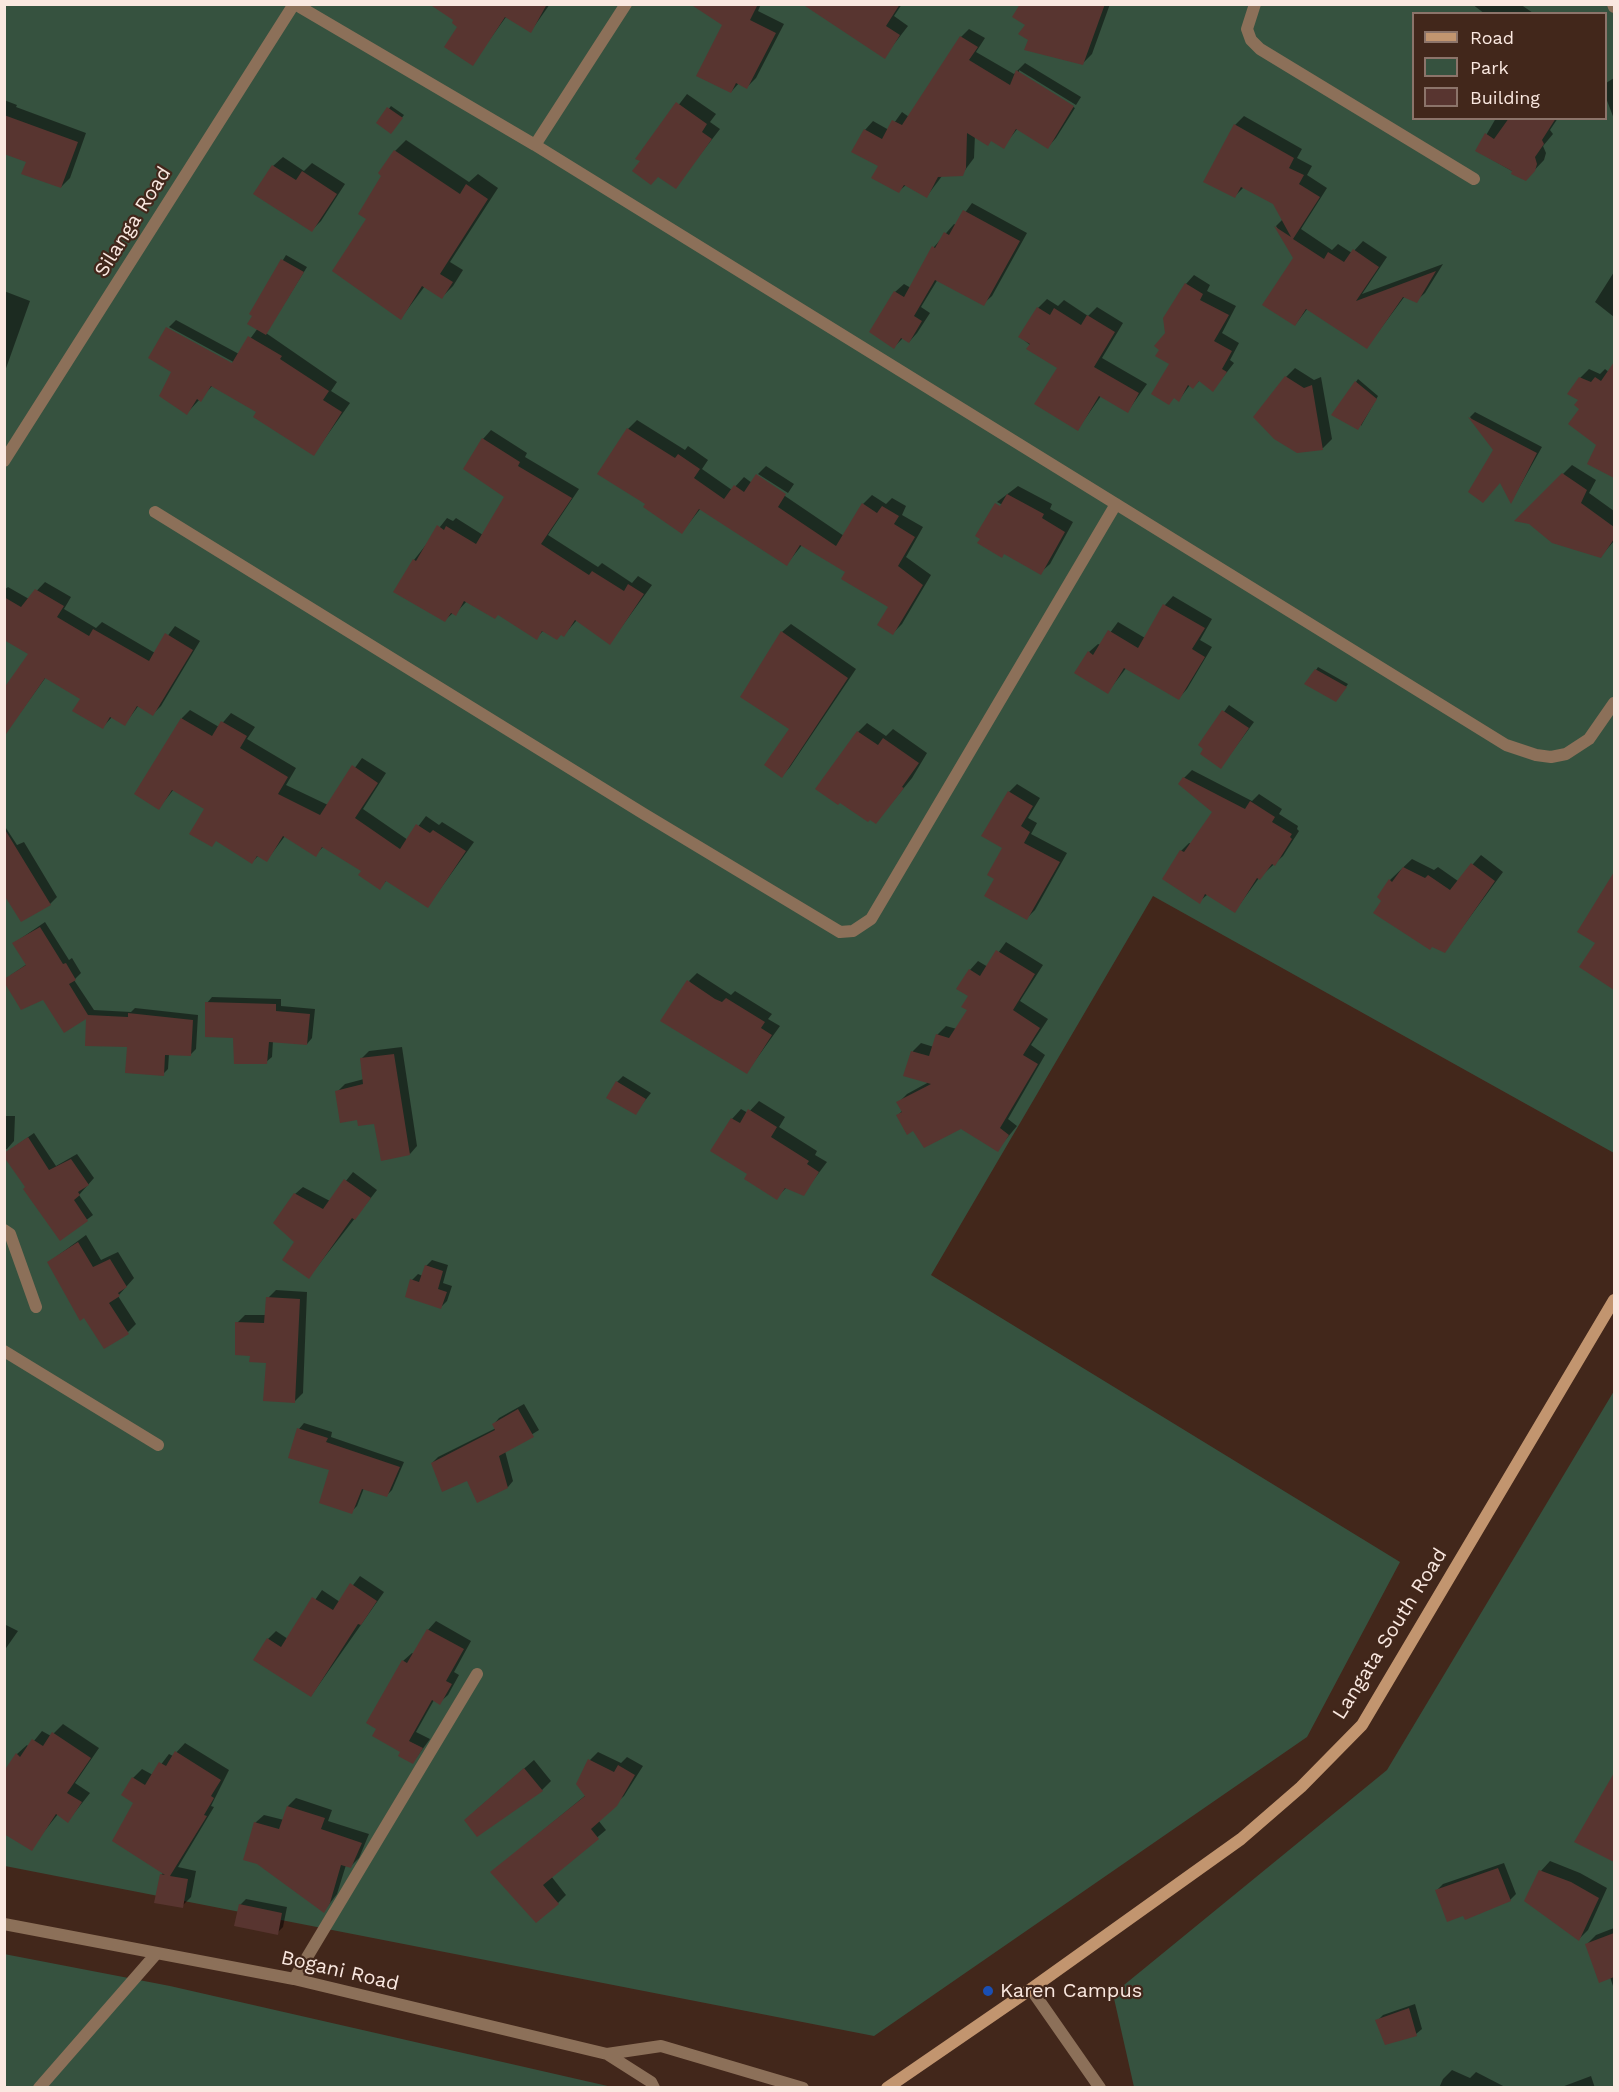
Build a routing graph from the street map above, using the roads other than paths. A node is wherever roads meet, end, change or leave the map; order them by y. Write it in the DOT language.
graph roads {
  1 [pos="294,4"];
  2 [pos="626,4"];
  3 [pos="1255,4"];
  4 [pos="535,145"];
  5 [pos="1474,179"];
  6 [pos="4,461"];
  7 [pos="1116,504"];
  8 [pos="155,512"];
  9 [pos="1614,703"];
  10 [pos="4,1230"];
  11 [pos="1614,1300"];
  12 [pos="36,1307"];
  13 [pos="4,1351"];
  14 [pos="159,1445"];
  15 [pos="477,1674"];
  16 [pos="4,1924"];
  17 [pos="156,1954"];
  18 [pos="294,1979"];
  19 [pos="1032,1989"];
  20 [pos="607,2054"];
  21 [pos="39,2088"];
  22 [pos="654,2088"];
  23 [pos="803,2088"];
  24 [pos="887,2088"];
  25 [pos="1100,2088"];
  1 -- 4 [label="street"];
  1 -- 6 [label="street, Silanga Road"];
  2 -- 4 [label="street"];
  3 -- 5 [label="street"];
  4 -- 7 [label="street"];
  7 -- 8 [label="street"];
  7 -- 9 [label="street"];
  10 -- 12 [label="street"];
  11 -- 19 [label="street, Langata South Road"];
  13 -- 14 [label="street"];
  15 -- 18 [label="street"];
  16 -- 17 [label="street, Bogani Road"];
  17 -- 18 [label="street, Bogani Road"];
  17 -- 21 [label="street"];
  18 -- 20 [label="street, Bogani Road"];
  19 -- 24 [label="street, Langata South Road"];
  19 -- 25 [label="street"];
  20 -- 22 [label="street, Bogani Road"];
  20 -- 23 [label="street"];
}
